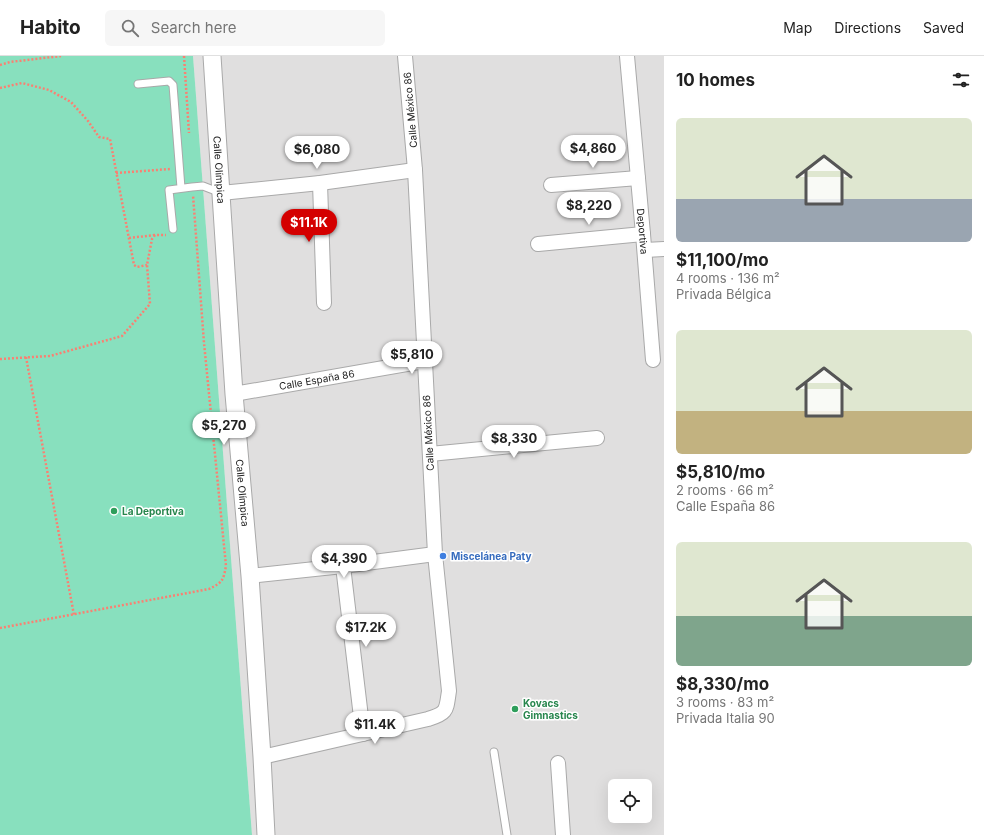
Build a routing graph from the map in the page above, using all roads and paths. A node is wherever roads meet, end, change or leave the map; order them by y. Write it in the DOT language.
graph roads {
  1 [pos="62,56"];
  2 [pos="184,56"];
  3 [pos="212,56"];
  4 [pos="405,56"];
  5 [pos="627,56"];
  6 [pos="0,65"];
  7 [pos="138,84"];
  8 [pos="0,88"];
  9 [pos="189,140"];
  10 [pos="179,168"];
  11 [pos="415,170"];
  12 [pos="116,173"];
  13 [pos="638,178"];
  14 [pos="320,183"];
  15 [pos="551,185"];
  16 [pos="192,187"];
  17 [pos="181,188"];
  18 [pos="221,193"];
  19 [pos="173,229"];
  20 [pos="643,234"];
  21 [pos="155,235"];
  22 [pos="129,238"];
  23 [pos="538,244"];
  24 [pos="664,249"];
  25 [pos="645,250"];
  26 [pos="147,265"];
  27 [pos="324,303"];
  28 [pos="26,357"];
  29 [pos="0,359"];
  30 [pos="653,360"];
  31 [pos="424,362"];
  32 [pos="234,394"];
  33 [pos="597,438"];
  34 [pos="430,454"];
  35 [pos="435,554"];
  36 [pos="343,566"];
  37 [pos="250,576"];
  38 [pos="74,615"];
  39 [pos="0,628"];
  40 [pos="363,734"];
  41 [pos="494,752"];
  42 [pos="262,757"];
  43 [pos="558,763"];
  44 [pos="266,835"];
  45 [pos="507,835"];
  46 [pos="563,835"];
  1 -- 6 [label="path"];
  2 -- 9 [label="path"];
  3 -- 18 [label="street, Calle Olímpica"];
  4 -- 11 [label="street, Calle México 86"];
  5 -- 13 [label="street, Deportiva"];
  7 -- 10 [label="lane"];
  8 -- 12 [label="path"];
  10 -- 12 [label="path"];
  10 -- 17 [label="lane"];
  11 -- 14 [label="street"];
  11 -- 31 [label="street, Calle México 86"];
  12 -- 22 [label="path"];
  13 -- 15 [label="street"];
  13 -- 20 [label="street, Deportiva"];
  14 -- 18 [label="street"];
  14 -- 27 [label="street"];
  16 -- 17 [label="lane"];
  16 -- 18 [label="lane"];
  16 -- 38 [label="path"];
  17 -- 19 [label="lane"];
  18 -- 32 [label="street, Calle Olímpica"];
  19 -- 21 [label="path"];
  20 -- 23 [label="street"];
  20 -- 25 [label="street, Deportiva"];
  21 -- 22 [label="path"];
  21 -- 26 [label="path"];
  22 -- 26 [label="path"];
  24 -- 25 [label="street"];
  25 -- 30 [label="street, Deportiva"];
  26 -- 28 [label="path"];
  28 -- 29 [label="path"];
  28 -- 38 [label="path"];
  31 -- 32 [label="street, Calle España 86"];
  31 -- 34 [label="street, Calle México 86"];
  32 -- 37 [label="street, Calle Olímpica"];
  33 -- 34 [label="street"];
  34 -- 35 [label="street, Calle México 86"];
  35 -- 36 [label="street"];
  35 -- 40 [label="street, Calle México 86"];
  36 -- 37 [label="street"];
  36 -- 40 [label="street"];
  37 -- 42 [label="street, Calle Olímpica"];
  38 -- 39 [label="path"];
  40 -- 42 [label="street, Calle México 86"];
  41 -- 45 [label="lane"];
  42 -- 44 [label="street, Calle Olímpica"];
  43 -- 46 [label="street"];
}
